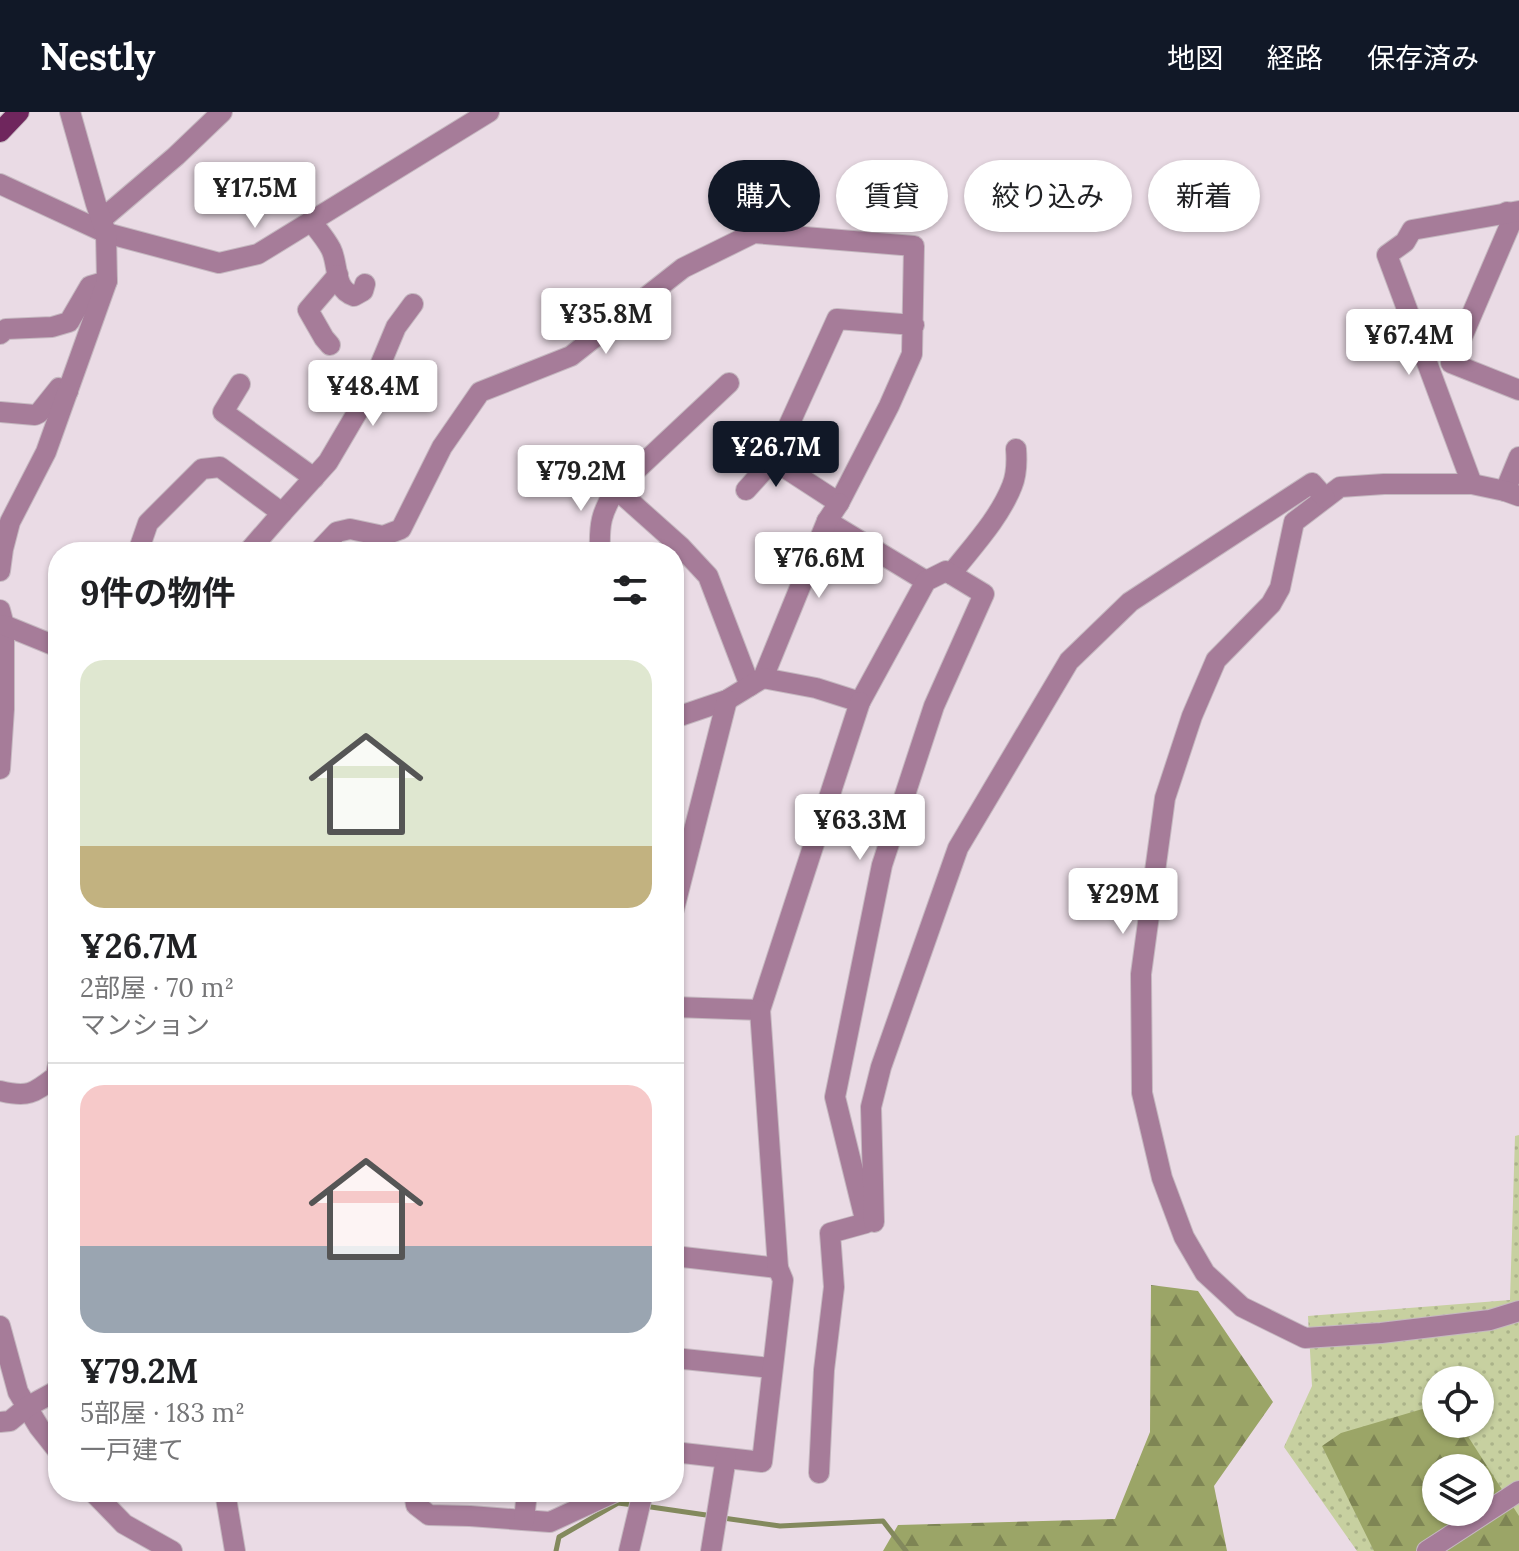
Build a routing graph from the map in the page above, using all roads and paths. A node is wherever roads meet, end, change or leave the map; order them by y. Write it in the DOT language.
graph roads {
  1 [pos="19,112"];
  2 [pos="70,112"];
  3 [pos="222,112"];
  4 [pos="489,112"];
  5 [pos="0,132"];
  6 [pos="0,184"];
  7 [pos="1513,212"];
  8 [pos="311,221"];
  9 [pos="104,226"];
  10 [pos="338,275"];
  11 [pos="107,281"];
  12 [pos="365,284"];
  13 [pos="413,304"];
  14 [pos="914,325"];
  15 [pos="0,334"];
  16 [pos="330,345"];
  17 [pos="729,383"];
  18 [pos="240,384"];
  19 [pos="1519,390"];
  20 [pos="68,391"];
  21 [pos="0,412"];
  22 [pos="1016,449"];
  23 [pos="1519,457"];
  24 [pos="773,460"];
  25 [pos="314,478"];
  26 [pos="1472,484"];
  27 [pos="616,489"];
  28 [pos="746,490"];
  29 [pos="1512,494"];
  30 [pos="1325,498"];
  31 [pos="839,503"];
  32 [pos="282,513"];
  33 [pos="827,521"];
  34 [pos="141,542"];
  35 [pos="257,542"];
  36 [pos="328,542"];
  37 [pos="600,542"];
  38 [pos="675,542"];
  39 [pos="684,550"];
  40 [pos="0,571"];
  41 [pos="951,574"];
  42 [pos="926,581"];
  43 [pos="2,617"];
  44 [pos="48,642"];
  45 [pos="756,682"];
  46 [pos="727,700"];
  47 [pos="860,702"];
  48 [pos="684,715"];
  49 [pos="0,769"];
  50 [pos="684,870"];
  51 [pos="684,1007"];
  52 [pos="760,1010"];
  53 [pos="48,1082"];
  54 [pos="0,1091"];
  55 [pos="866,1223"];
  56 [pos="684,1257"];
  57 [pos="778,1268"];
  58 [pos="1519,1311"];
  59 [pos="0,1326"];
  60 [pos="684,1359"];
  61 [pos="772,1368"];
  62 [pos="48,1395"];
  63 [pos="27,1407"];
  64 [pos="0,1422"];
  65 [pos="48,1438"];
  66 [pos="684,1453"];
  67 [pos="726,1458"];
  68 [pos="819,1473"];
  69 [pos="1519,1491"];
  70 [pos="103,1502"];
  71 [pos="227,1502"];
  72 [pos="416,1502"];
  73 [pos="526,1502"];
  74 [pos="593,1502"];
  75 [pos="641,1502"];
  76 [pos="524,1520"];
  77 [pos="172,1551"];
  78 [pos="235,1551"];
  79 [pos="629,1551"];
  80 [pos="711,1551"];
  81 [pos="1427,1551"];
  1 -- 5 [label="main road"];
  2 -- 9 [label="street"];
  3 -- 9 [label="street"];
  4 -- 8 [label="street"];
  6 -- 9 [label="street"];
  7 -- 19 [label="street"];
  7 -- 26 [label="street"];
  8 -- 9 [label="street"];
  8 -- 10 [label="street"];
  9 -- 11 [label="street"];
  10 -- 12 [label="street"];
  10 -- 16 [label="street"];
  11 -- 15 [label="street"];
  11 -- 20 [label="street"];
  13 -- 25 [label="street"];
  14 -- 24 [label="street"];
  14 -- 31 [label="street"];
  14 -- 36 [label="street"];
  17 -- 27 [label="street"];
  18 -- 25 [label="street"];
  20 -- 21 [label="street"];
  20 -- 40 [label="street"];
  22 -- 41 [label="street"];
  23 -- 29 [label="street"];
  24 -- 28 [label="street"];
  24 -- 31 [label="street"];
  25 -- 32 [label="street"];
  26 -- 29 [label="street"];
  26 -- 30 [label="street"];
  27 -- 37 [label="street"];
  27 -- 38 [label="street"];
  30 -- 55 [label="street"];
  30 -- 58 [label="street"];
  31 -- 33 [label="street"];
  32 -- 34 [label="street"];
  32 -- 35 [label="street"];
  33 -- 42 [label="street"];
  33 -- 45 [label="street"];
  39 -- 45 [label="street"];
  41 -- 42 [label="street"];
  41 -- 55 [label="street"];
  42 -- 47 [label="street"];
  43 -- 44 [label="street"];
  43 -- 49 [label="street"];
  45 -- 46 [label="street"];
  45 -- 47 [label="street"];
  46 -- 48 [label="street"];
  46 -- 50 [label="street"];
  47 -- 52 [label="street"];
  51 -- 52 [label="street"];
  52 -- 57 [label="street"];
  53 -- 54 [label="street"];
  55 -- 68 [label="street"];
  56 -- 57 [label="street"];
  57 -- 61 [label="street"];
  59 -- 63 [label="street"];
  60 -- 61 [label="street"];
  61 -- 67 [label="street"];
  62 -- 63 [label="street"];
  63 -- 64 [label="street"];
  63 -- 65 [label="street"];
  66 -- 67 [label="street"];
  67 -- 80 [label="street"];
  69 -- 81 [label="street"];
  70 -- 77 [label="street"];
  71 -- 78 [label="street"];
  72 -- 76 [label="street"];
  73 -- 76 [label="street"];
  74 -- 76 [label="street"];
  75 -- 79 [label="street"];
}
